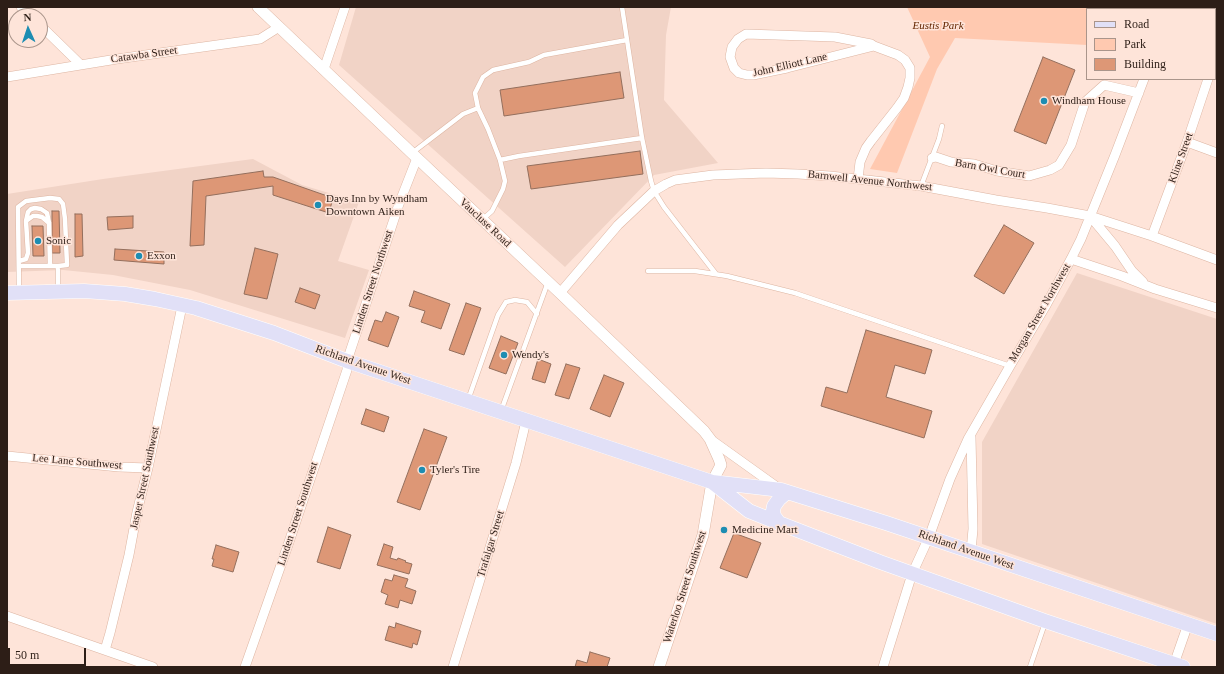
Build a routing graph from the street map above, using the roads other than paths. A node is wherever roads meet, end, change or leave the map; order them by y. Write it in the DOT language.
graph roads {
  1 [pos="258,7"];
  2 [pos="345,7"];
  3 [pos="622,7"];
  4 [pos="279,27"];
  5 [pos="48,33"];
  6 [pos="627,40"];
  7 [pos="874,46"];
  8 [pos="81,65"];
  9 [pos="324,69"];
  10 [pos="7,76"];
  11 [pos="1144,80"];
  12 [pos="1208,80"];
  13 [pos="1139,93"];
  14 [pos="478,108"];
  15 [pos="942,126"];
  16 [pos="642,138"];
  17 [pos="1187,142"];
  18 [pos="1217,153"];
  19 [pos="414,156"];
  20 [pos="932,158"];
  21 [pos="500,160"];
  22 [pos="858,179"];
  23 [pos="921,186"];
  24 [pos="654,191"];
  25 [pos="1090,216"];
  26 [pos="482,220"];
  27 [pos="26,221"];
  28 [pos="49,223"];
  29 [pos="1152,236"];
  30 [pos="1071,259"];
  31 [pos="1217,260"];
  32 [pos="19,264"];
  33 [pos="50,266"];
  34 [pos="58,266"];
  35 [pos="648,271"];
  36 [pos="716,274"];
  37 [pos="548,282"];
  38 [pos="1155,289"];
  39 [pos="58,291"];
  40 [pos="13,292"];
  41 [pos="560,293"];
  42 [pos="182,306"];
  43 [pos="1217,308"];
  44 [pos="537,314"];
  45 [pos="347,361"];
  46 [pos="1010,366"];
  47 [pos="468,400"];
  48 [pos="501,412"];
  49 [pos="526,421"];
  50 [pos="971,434"];
  51 [pos="710,439"];
  52 [pos="7,456"];
  53 [pos="148,468"];
  54 [pos="712,482"];
  55 [pos="784,491"];
  56 [pos="779,523"];
  57 [pos="929,537"];
  58 [pos="971,551"];
  59 [pos="912,574"];
  60 [pos="7,616"];
  61 [pos="1045,621"];
  62 [pos="1188,624"];
  63 [pos="1217,634"];
  64 [pos="105,650"];
  65 [pos="1177,666"];
  66 [pos="153,667"];
  67 [pos="245,667"];
  68 [pos="453,667"];
  69 [pos="659,667"];
  70 [pos="883,667"];
  71 [pos="1030,667"];
  1 -- 4 [label="street, Vaucluse Road"];
  2 -- 9 [label="street"];
  3 -- 6 [label="lane"];
  4 -- 8 [label="street, Catawba Street"];
  4 -- 9 [label="street, Vaucluse Road"];
  5 -- 8 [label="street"];
  6 -- 14 [label="lane"];
  6 -- 16 [label="lane"];
  7 -- 7 [label="street, John Elliott Lane"];
  7 -- 22 [label="street, John Elliott Lane"];
  8 -- 10 [label="street, Catawba Street"];
  9 -- 19 [label="street, Vaucluse Road"];
  11 -- 13 [label="street, Morgan Street Northwest"];
  12 -- 17 [label="street, Kline Street"];
  13 -- 20 [label="street, Barn Owl Court"];
  13 -- 25 [label="street, Morgan Street Northwest"];
  14 -- 19 [label="lane"];
  14 -- 21 [label="lane"];
  15 -- 20 [label="lane"];
  16 -- 21 [label="lane"];
  16 -- 24 [label="lane"];
  17 -- 18 [label="street"];
  17 -- 29 [label="street, Kline Street"];
  19 -- 26 [label="street, Vaucluse Road"];
  19 -- 45 [label="street, Linden Street Northwest"];
  20 -- 23 [label="lane"];
  21 -- 26 [label="lane"];
  22 -- 23 [label="street, Barnwell Avenue Northwest"];
  22 -- 24 [label="street, Barnwell Avenue Northwest"];
  23 -- 25 [label="street, Barnwell Avenue Northwest"];
  24 -- 36 [label="lane"];
  24 -- 41 [label="street, Barnwell Avenue Northwest"];
  25 -- 29 [label="street, Barnwell Avenue Northwest"];
  25 -- 30 [label="street, Morgan Street Northwest"];
  25 -- 38 [label="street"];
  26 -- 37 [label="street, Vaucluse Road"];
  27 -- 28 [label="lane"];
  27 -- 28 [label="lane"];
  27 -- 32 [label="lane"];
  28 -- 33 [label="lane"];
  29 -- 31 [label="street, Barnwell Avenue Northwest"];
  30 -- 38 [label="street"];
  30 -- 46 [label="street, Morgan Street Northwest"];
  32 -- 33 [label="lane"];
  32 -- 34 [label="lane"];
  32 -- 40 [label="lane"];
  33 -- 34 [label="lane"];
  34 -- 39 [label="lane"];
  35 -- 36 [label="lane"];
  36 -- 46 [label="lane"];
  37 -- 41 [label="street, Vaucluse Road"];
  37 -- 44 [label="lane"];
  38 -- 43 [label="street"];
  39 -- 40 [label="main road, Richland Avenue West"];
  39 -- 42 [label="main road, Richland Avenue West"];
  41 -- 51 [label="street, Vaucluse Road"];
  42 -- 45 [label="main road, Richland Avenue West"];
  42 -- 53 [label="street, Jasper Street Southwest"];
  44 -- 47 [label="lane"];
  44 -- 48 [label="lane"];
  45 -- 47 [label="main road, Richland Avenue West"];
  45 -- 67 [label="street, Linden Street Southwest"];
  46 -- 50 [label="street, Morgan Street Northwest"];
  47 -- 48 [label="main road, Richland Avenue West"];
  48 -- 49 [label="main road, Richland Avenue West"];
  49 -- 54 [label="main road, Richland Avenue West"];
  49 -- 68 [label="street, Trafalgar Street"];
  50 -- 57 [label="street, Morgan Street Northwest"];
  50 -- 58 [label="street"];
  51 -- 54 [label="street, Waterloo Street Southwest"];
  51 -- 55 [label="street"];
  52 -- 53 [label="street, Lee Lane Southwest"];
  53 -- 64 [label="street, Jasper Street Southwest"];
  54 -- 55 [label="main road, Richland Avenue West"];
  54 -- 56 [label="main road, Richland Avenue West"];
  54 -- 69 [label="street, Waterloo Street Southwest"];
  55 -- 56 [label="main road"];
  55 -- 57 [label="main road, Richland Avenue West"];
  56 -- 59 [label="main road, Richland Avenue West"];
  57 -- 58 [label="main road, Richland Avenue West"];
  57 -- 59 [label="street, Morgan Street Northwest"];
  58 -- 62 [label="main road, Richland Avenue West"];
  59 -- 61 [label="main road, Richland Avenue West"];
  59 -- 70 [label="street, Morgan Street Northwest"];
  60 -- 64 [label="street"];
  61 -- 65 [label="main road, Richland Avenue West"];
  61 -- 71 [label="lane"];
  62 -- 63 [label="main road, Richland Avenue West"];
  62 -- 65 [label="street"];
  64 -- 66 [label="street"];
}
